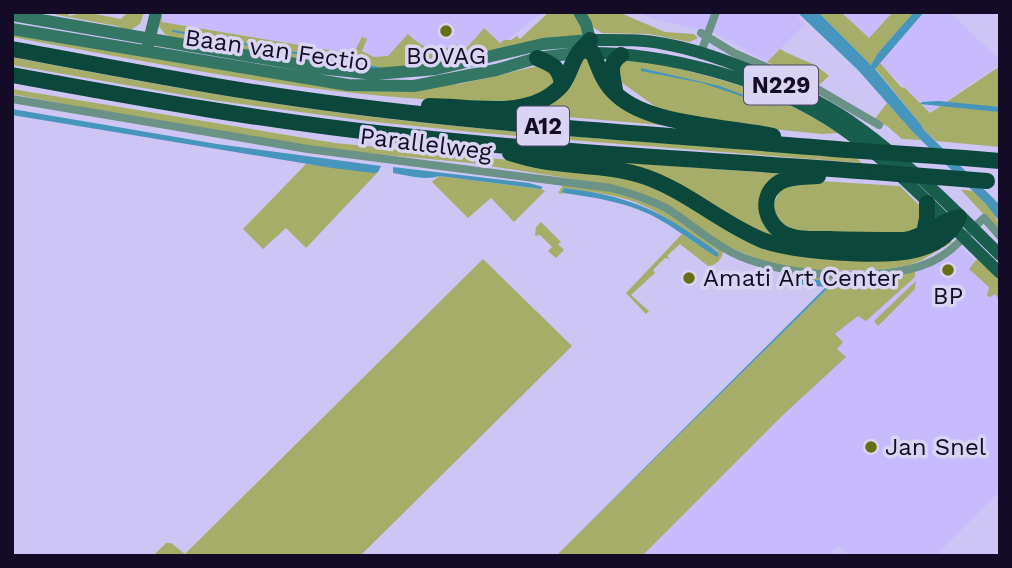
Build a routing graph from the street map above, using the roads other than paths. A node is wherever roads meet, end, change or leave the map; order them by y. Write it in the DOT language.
graph roads {
  1 [pos="148,12"];
  2 [pos="156,12"];
  3 [pos="579,12"];
  4 [pos="716,12"];
  5 [pos="12,16"];
  6 [pos="12,29"];
  7 [pos="704,34"];
  8 [pos="146,44"];
  9 [pos="12,49"];
  10 [pos="587,49"];
  11 [pos="700,53"];
  12 [pos="621,55"];
  13 [pos="537,58"];
  14 [pos="695,68"];
  15 [pos="12,75"];
  16 [pos="562,85"];
  17 [pos="615,94"];
  18 [pos="12,99"];
  19 [pos="352,106"];
  20 [pos="879,125"];
  21 [pos="473,143"];
  22 [pos="830,148"];
  23 [pos="1000,160"];
  24 [pos="873,172"];
  25 [pos="994,182"];
  26 [pos="927,203"];
  27 [pos="959,227"];
  28 [pos="924,234"];
  29 [pos="1000,236"];
  30 [pos="1000,255"];
  31 [pos="1000,273"];
  1 -- 8 [label="main road"];
  2 -- 8 [label="main road"];
  3 -- 10 [label="main road"];
  4 -- 7 [label="street"];
  5 -- 8 [label="main road, Baan van Fectio"];
  6 -- 8 [label="main road, Baan van Fectio"];
  7 -- 11 [label="street"];
  7 -- 20 [label="street"];
  8 -- 10 [label="main road, Baan van Fectio"];
  8 -- 13 [label="main road, Baan van Fectio"];
  9 -- 19 [label="highway, A12"];
  10 -- 11 [label="main road, N229"];
  10 -- 12 [label="main road, N229"];
  10 -- 13 [label="main road, Baan van Fectio"];
  10 -- 16 [label="highway, A12"];
  10 -- 17 [label="highway"];
  11 -- 14 [label="street"];
  11 -- 27 [label="main road, N229"];
  12 -- 14 [label="main road, N229"];
  12 -- 17 [label="highway"];
  13 -- 16 [label="highway, A12"];
  14 -- 26 [label="main road, N229"];
  15 -- 21 [label="highway, A12"];
  16 -- 19 [label="highway, A12"];
  17 -- 22 [label="highway, A12"];
  18 -- 27 [label="street, Parallelweg"];
  19 -- 22 [label="highway, A12"];
  21 -- 24 [label="highway, A12"];
  21 -- 27 [label="highway, A12"];
  22 -- 23 [label="highway, A12, bridge"];
  24 -- 25 [label="highway, A12, bridge"];
  24 -- 28 [label="highway, A12"];
  26 -- 27 [label="main road, N229"];
  26 -- 28 [label="highway"];
  27 -- 28 [label="highway, A12"];
  27 -- 29 [label="street"];
  27 -- 30 [label="main road, N229"];
  27 -- 31 [label="main road, N229"];
}
